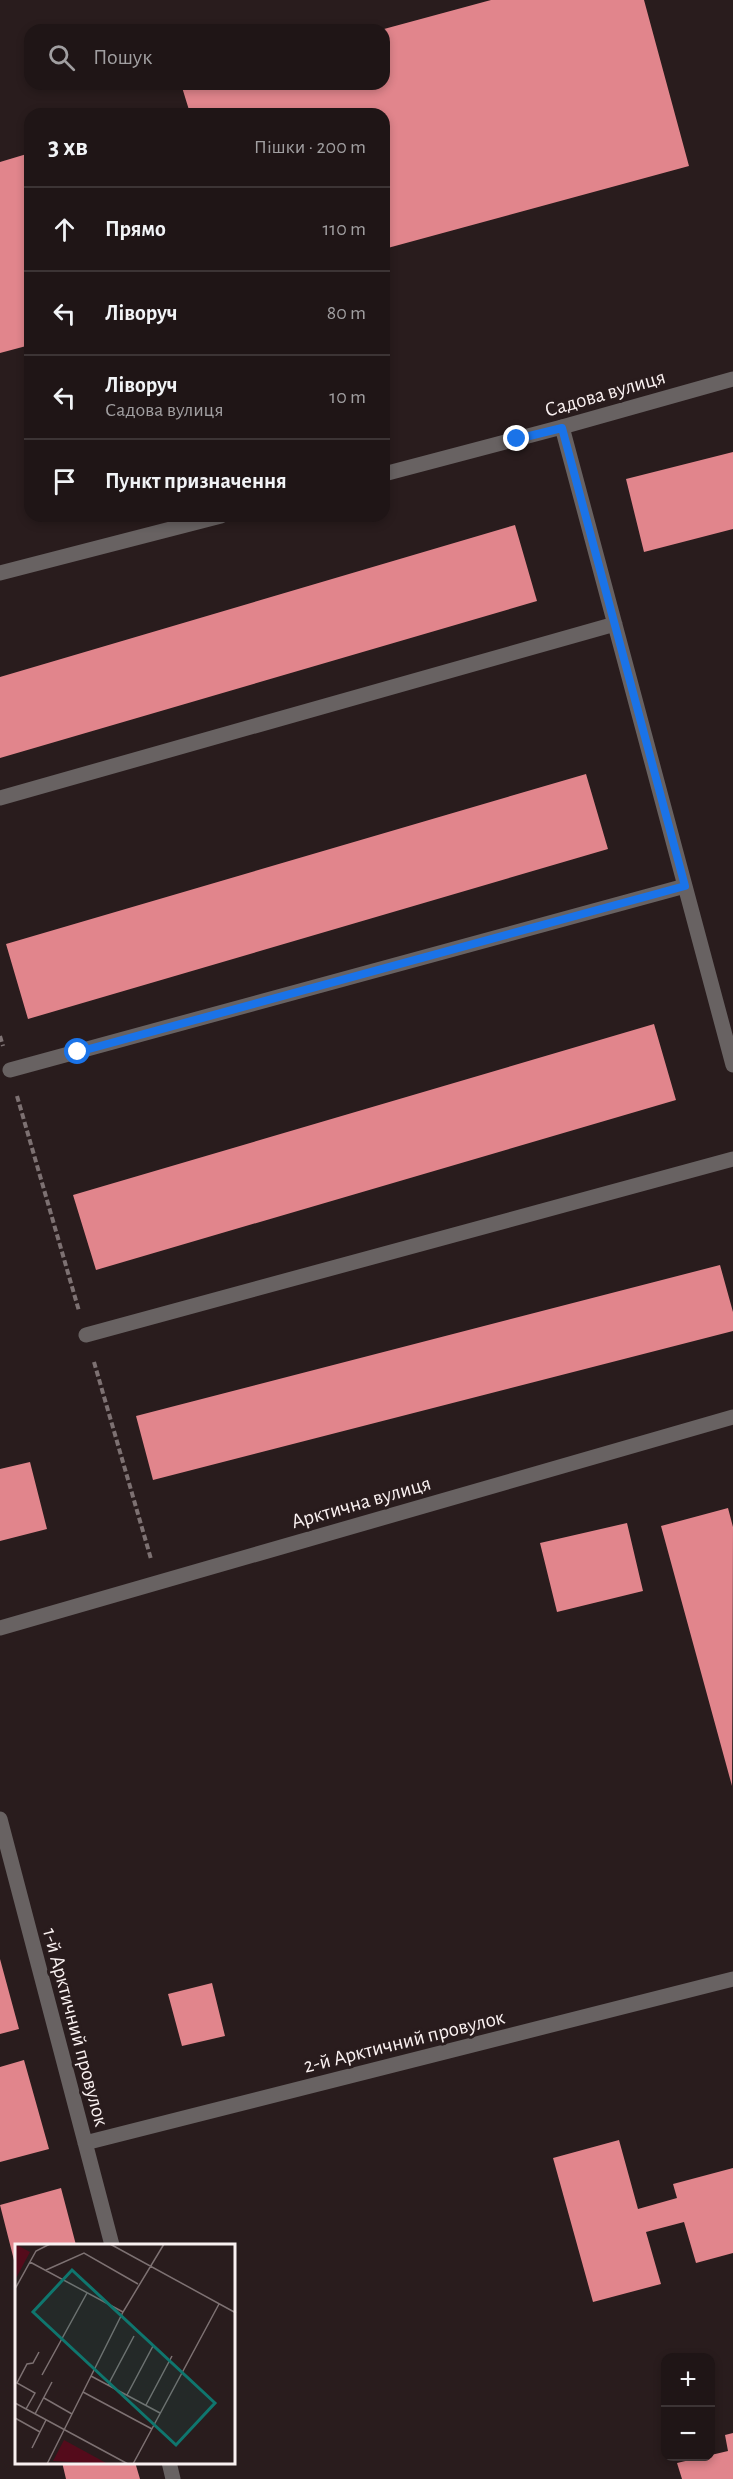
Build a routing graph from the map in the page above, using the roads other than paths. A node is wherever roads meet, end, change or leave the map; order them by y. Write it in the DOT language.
graph roads {
  1 [pos="733,379"];
  2 [pos="562,428"];
  3 [pos="390,472"];
  4 [pos="198,522"];
  5 [pos="0,573"];
  6 [pos="615,624"];
  7 [pos="0,798"];
  8 [pos="685,886"];
  9 [pos="733,1065"];
  10 [pos="10,1070"];
  11 [pos="733,1159"];
  12 [pos="86,1335"];
  13 [pos="733,1417"];
  14 [pos="0,1628"];
  15 [pos="0,1819"];
  16 [pos="733,1979"];
  17 [pos="85,2143"];
  18 [pos="112,2244"];
  19 [pos="169,2464"];
  20 [pos="173,2479"];
  1 -- 2 [label="street, Садова вулиця"];
  2 -- 3 [label="street, Садова вулиця"];
  2 -- 6 [label="street"];
  4 -- 5 [label="street"];
  6 -- 7 [label="street"];
  6 -- 8 [label="street"];
  8 -- 9 [label="street"];
  8 -- 10 [label="street"];
  11 -- 12 [label="street"];
  13 -- 14 [label="street, Арктична вулиця"];
  15 -- 17 [label="street, 1-й Арктичний провулок"];
  16 -- 17 [label="street, 2-й Арктичний провулок"];
  17 -- 18 [label="street, 1-й Арктичний провулок"];
  19 -- 20 [label="street"];
}
